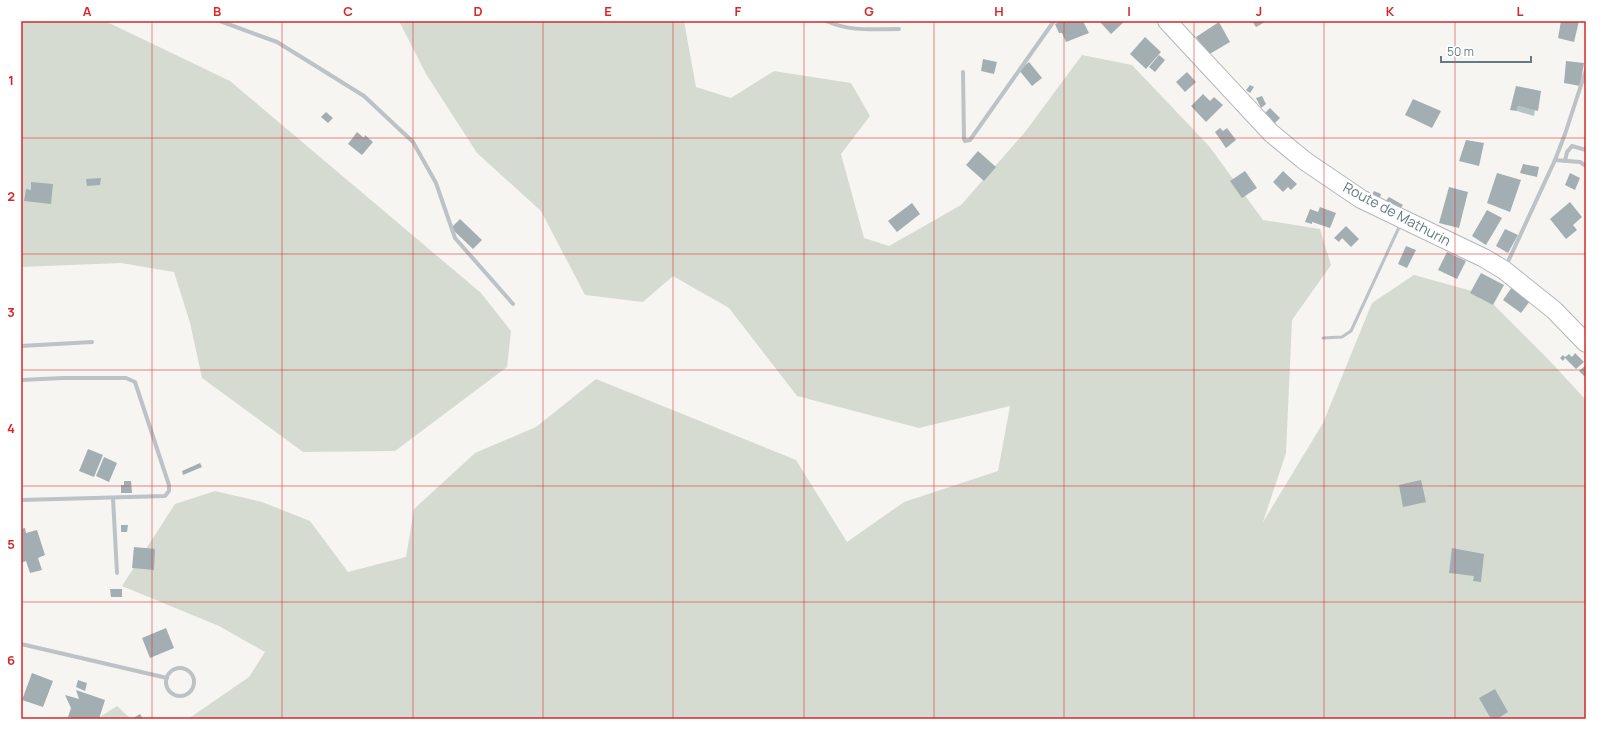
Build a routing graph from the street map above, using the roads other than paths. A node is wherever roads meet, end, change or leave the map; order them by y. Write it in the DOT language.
graph roads {
  1 [pos="220,21"];
  2 [pos="826,21"];
  3 [pos="1054,21"];
  4 [pos="1167,21"];
  5 [pos="899,29"];
  6 [pos="1586,70"];
  7 [pos="963,72"];
  8 [pos="1586,150"];
  9 [pos="1555,160"];
  10 [pos="1565,161"];
  11 [pos="1586,166"];
  12 [pos="1402,219"];
  13 [pos="1504,270"];
  14 [pos="513,304"];
  15 [pos="1323,338"];
  16 [pos="92,342"];
  17 [pos="1586,343"];
  18 [pos="21,346"];
  19 [pos="21,380"];
  20 [pos="114,498"];
  21 [pos="21,500"];
  22 [pos="117,573"];
  23 [pos="21,644"];
  24 [pos="167,678"];
  1 -- 14 [label="street"];
  2 -- 5 [label="street"];
  3 -- 7 [label="street"];
  4 -- 12 [label="street, Route de Mathurin"];
  6 -- 9 [label="street"];
  8 -- 10 [label="street"];
  9 -- 10 [label="street"];
  9 -- 13 [label="street"];
  10 -- 11 [label="street"];
  12 -- 13 [label="street, Route de Mathurin"];
  12 -- 15 [label="lane"];
  13 -- 17 [label="street, Route de Mathurin"];
  16 -- 18 [label="street"];
  19 -- 20 [label="street"];
  20 -- 21 [label="street"];
  20 -- 22 [label="street"];
  23 -- 24 [label="street"];
  24 -- 24 [label="street"];
}
